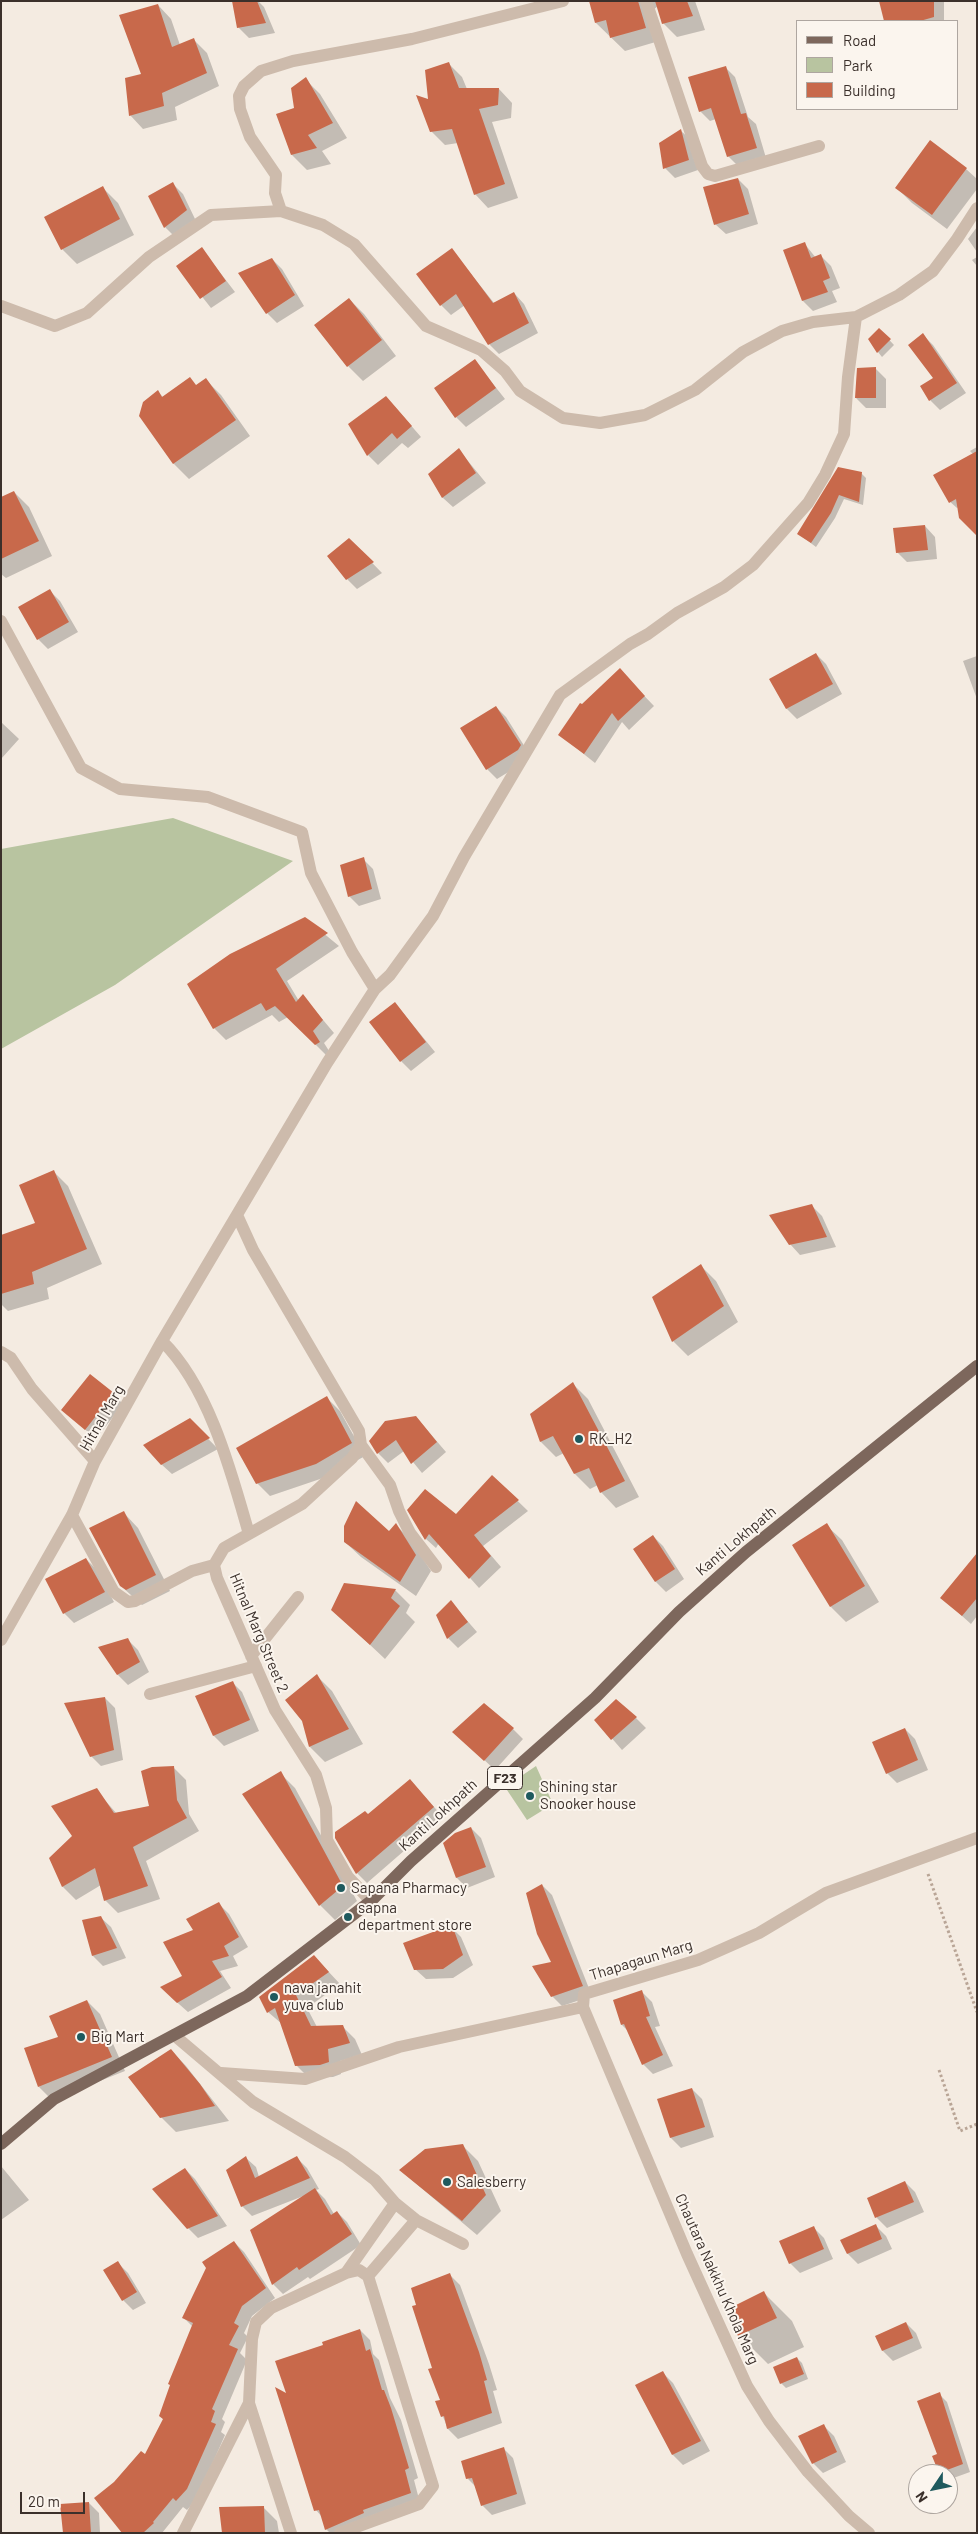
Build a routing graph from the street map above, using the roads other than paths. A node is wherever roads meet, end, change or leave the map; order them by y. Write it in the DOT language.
graph roads {
  1 [pos="563,1"];
  2 [pos="646,1"];
  3 [pos="819,146"];
  4 [pos="977,208"];
  5 [pos="281,210"];
  6 [pos="1,306"];
  7 [pos="856,317"];
  8 [pos="1,620"];
  9 [pos="375,989"];
  10 [pos="237,1215"];
  11 [pos="162,1341"];
  12 [pos="1,1352"];
  13 [pos="977,1366"];
  14 [pos="361,1444"];
  15 [pos="95,1461"];
  16 [pos="72,1515"];
  17 [pos="249,1534"];
  18 [pos="214,1565"];
  19 [pos="436,1567"];
  20 [pos="298,1597"];
  21 [pos="1,1640"];
  22 [pos="253,1661"];
  23 [pos="150,1694"];
  24 [pos="977,1838"];
  25 [pos="371,1902"];
  26 [pos="582,2007"];
  27 [pos="174,2035"];
  28 [pos="221,2073"];
  29 [pos="1,2144"];
  30 [pos="396,2203"];
  31 [pos="416,2220"];
  32 [pos="463,2244"];
  33 [pos="346,2273"];
  34 [pos="368,2276"];
  35 [pos="249,2403"];
  36 [pos="183,2533"];
  37 [pos="290,2533"];
  38 [pos="340,2533"];
  39 [pos="869,2533"];
  1 -- 5 [label="street"];
  2 -- 3 [label="street"];
  4 -- 7 [label="street"];
  5 -- 6 [label="street"];
  5 -- 7 [label="street"];
  7 -- 9 [label="street, Hitnal Marg"];
  8 -- 9 [label="street"];
  9 -- 10 [label="street, Hitnal Marg"];
  10 -- 11 [label="street, Hitnal Marg"];
  10 -- 14 [label="street"];
  11 -- 15 [label="street, Hitnal Marg"];
  11 -- 17 [label="street"];
  12 -- 15 [label="street"];
  13 -- 25 [label="main road, Kanti Lokhpath / F23"];
  14 -- 17 [label="street, Hitnal Marg Street 2"];
  14 -- 19 [label="street"];
  15 -- 16 [label="street, Hitnal Marg"];
  16 -- 18 [label="street"];
  16 -- 21 [label="street, Hitnal Marg"];
  17 -- 18 [label="street, Hitnal Marg Street 2"];
  18 -- 22 [label="street, Hitnal Marg Street 2"];
  20 -- 22 [label="street"];
  22 -- 23 [label="street"];
  22 -- 25 [label="street, Hitnal Marg Street 2"];
  24 -- 26 [label="street, Thapagaun Marg"];
  25 -- 27 [label="main road, Kanti Lokhpath / F23"];
  26 -- 28 [label="street"];
  26 -- 39 [label="street, Chautara Nakkhu Khola Marg"];
  27 -- 28 [label="street"];
  27 -- 29 [label="main road, Kanti Lokhpath / F23"];
  28 -- 30 [label="street"];
  30 -- 31 [label="street"];
  30 -- 33 [label="street"];
  31 -- 32 [label="street"];
  31 -- 34 [label="street"];
  33 -- 34 [label="street"];
  33 -- 35 [label="street"];
  34 -- 38 [label="street"];
  35 -- 36 [label="street"];
  35 -- 37 [label="street"];
}
